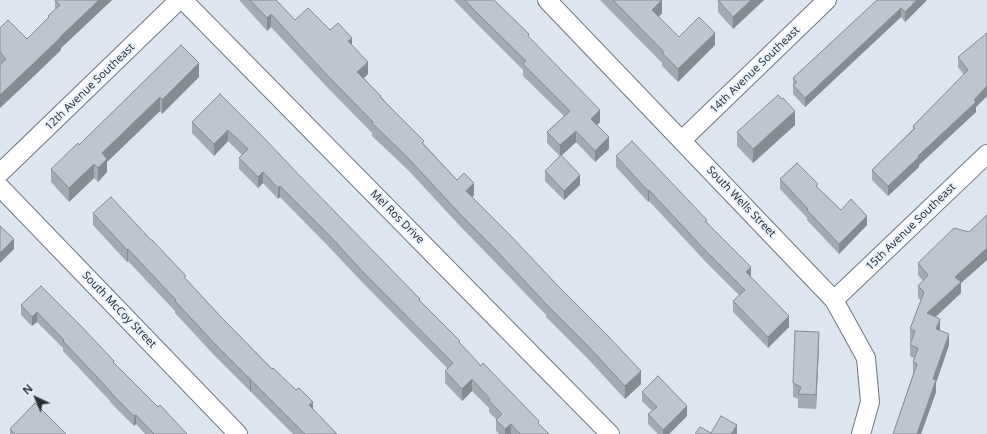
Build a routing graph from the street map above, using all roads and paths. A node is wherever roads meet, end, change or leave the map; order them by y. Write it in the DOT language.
graph roads {
  1 [pos="179,0"];
  2 [pos="183,0"];
  3 [pos="547,0"];
  4 [pos="827,0"];
  5 [pos="682,140"];
  6 [pos="987,154"];
  7 [pos="0,173"];
  8 [pos="0,187"];
  9 [pos="834,300"];
  10 [pos="238,434"];
  11 [pos="610,434"];
  12 [pos="861,434"];
  1 -- 7 [label="street, 12th Avenue Southeast"];
  2 -- 11 [label="street, Mel Ros Drive"];
  3 -- 5 [label="street, South Wells Street"];
  4 -- 5 [label="street, 14th Avenue Southeast"];
  5 -- 9 [label="street, South Wells Street"];
  6 -- 9 [label="street, 15th Avenue Southeast"];
  8 -- 10 [label="street, South McCoy Street"];
  9 -- 12 [label="street, South Wells Street"];
}
